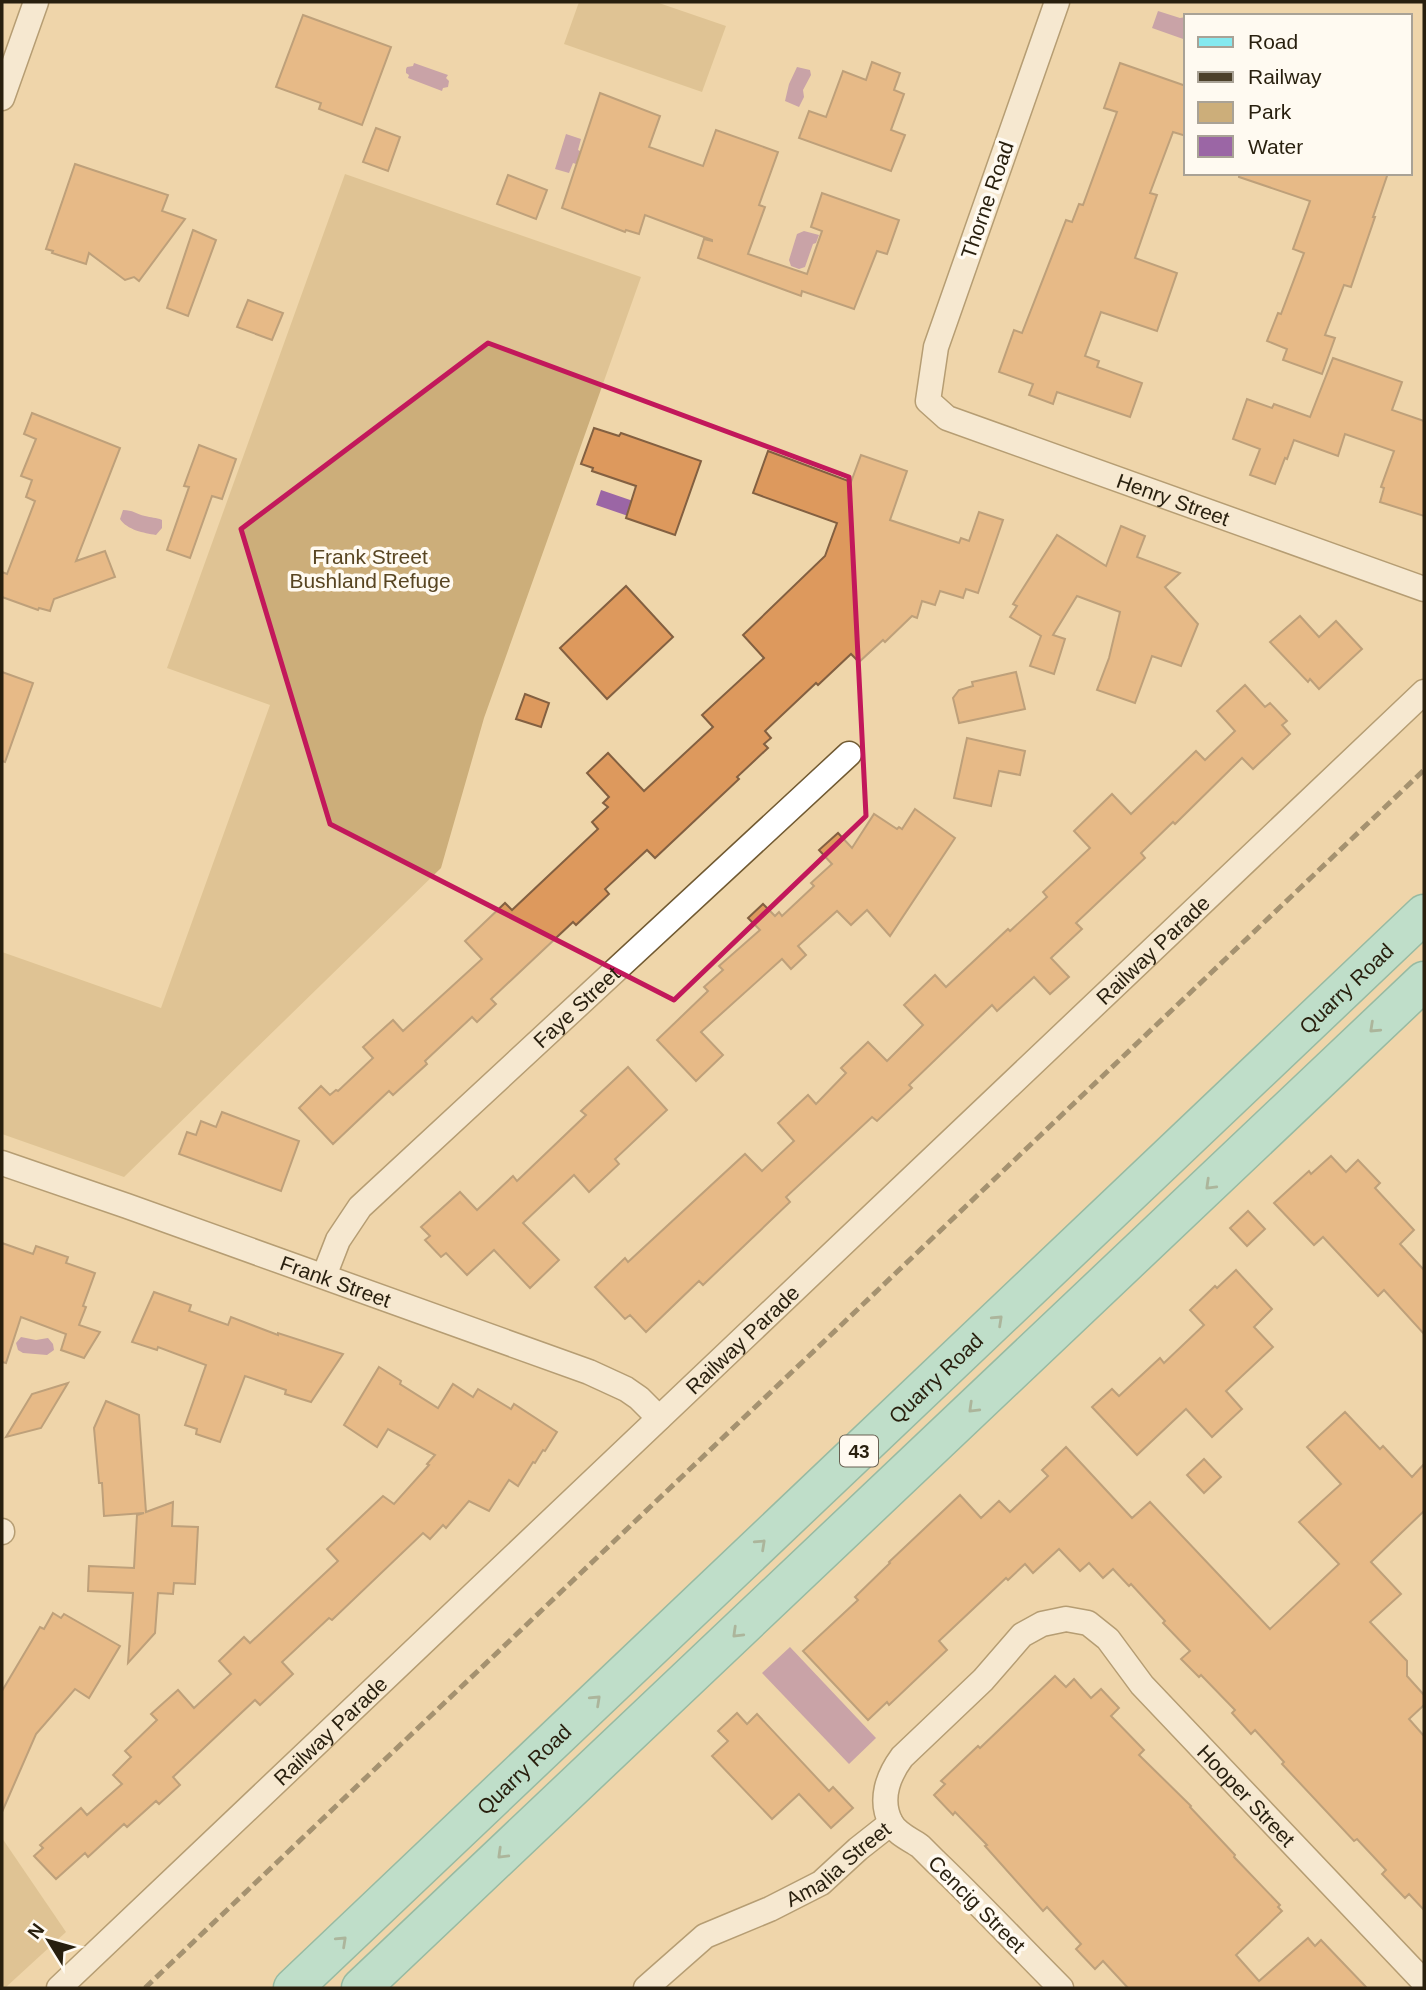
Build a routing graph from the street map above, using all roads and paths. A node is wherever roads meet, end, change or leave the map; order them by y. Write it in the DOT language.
graph roads {
  1 [pos="36,2"];
  2 [pos="1057,2"];
  3 [pos="2,98"];
  4 [pos="928,401"];
  5 [pos="1424,589"];
  6 [pos="1424,692"];
  7 [pos="849,754"];
  8 [pos="1424,914"];
  9 [pos="1424,981"];
  10 [pos="2,1164"];
  11 [pos="324,1276"];
  12 [pos="659,1418"];
  13 [pos="1066,1619"];
  14 [pos="891,1823"];
  15 [pos="401,1886"];
  16 [pos="434,1920"];
  17 [pos="1424,1982"];
  18 [pos="59,1988"];
  19 [pos="293,1988"];
  20 [pos="361,1988"];
  21 [pos="648,1988"];
  22 [pos="1061,1988"];
  1 -- 3 [label="street"];
  2 -- 4 [label="street, Thorne Road"];
  4 -- 5 [label="street, Henry Street"];
  6 -- 12 [label="street, Railway Parade"];
  7 -- 11 [label="street, Faye Street"];
  15 -- 8 [label="main road, Quarry Road / 43, one-way"];
  9 -- 16 [label="main road, 43, one-way"];
  10 -- 11 [label="street, Frank Street"];
  11 -- 12 [label="street, Frank Street"];
  12 -- 18 [label="street, Railway Parade"];
  13 -- 14 [label="street, Amalia Street"];
  13 -- 17 [label="street, Hooper Street"];
  14 -- 21 [label="street, Amalia Street"];
  14 -- 22 [label="street, Cencig Street"];
  15 -- 16 [label="main road"];
  19 -- 15 [label="main road, Quarry Road / 43, one-way"];
  16 -- 20 [label="main road, 43"];
}
